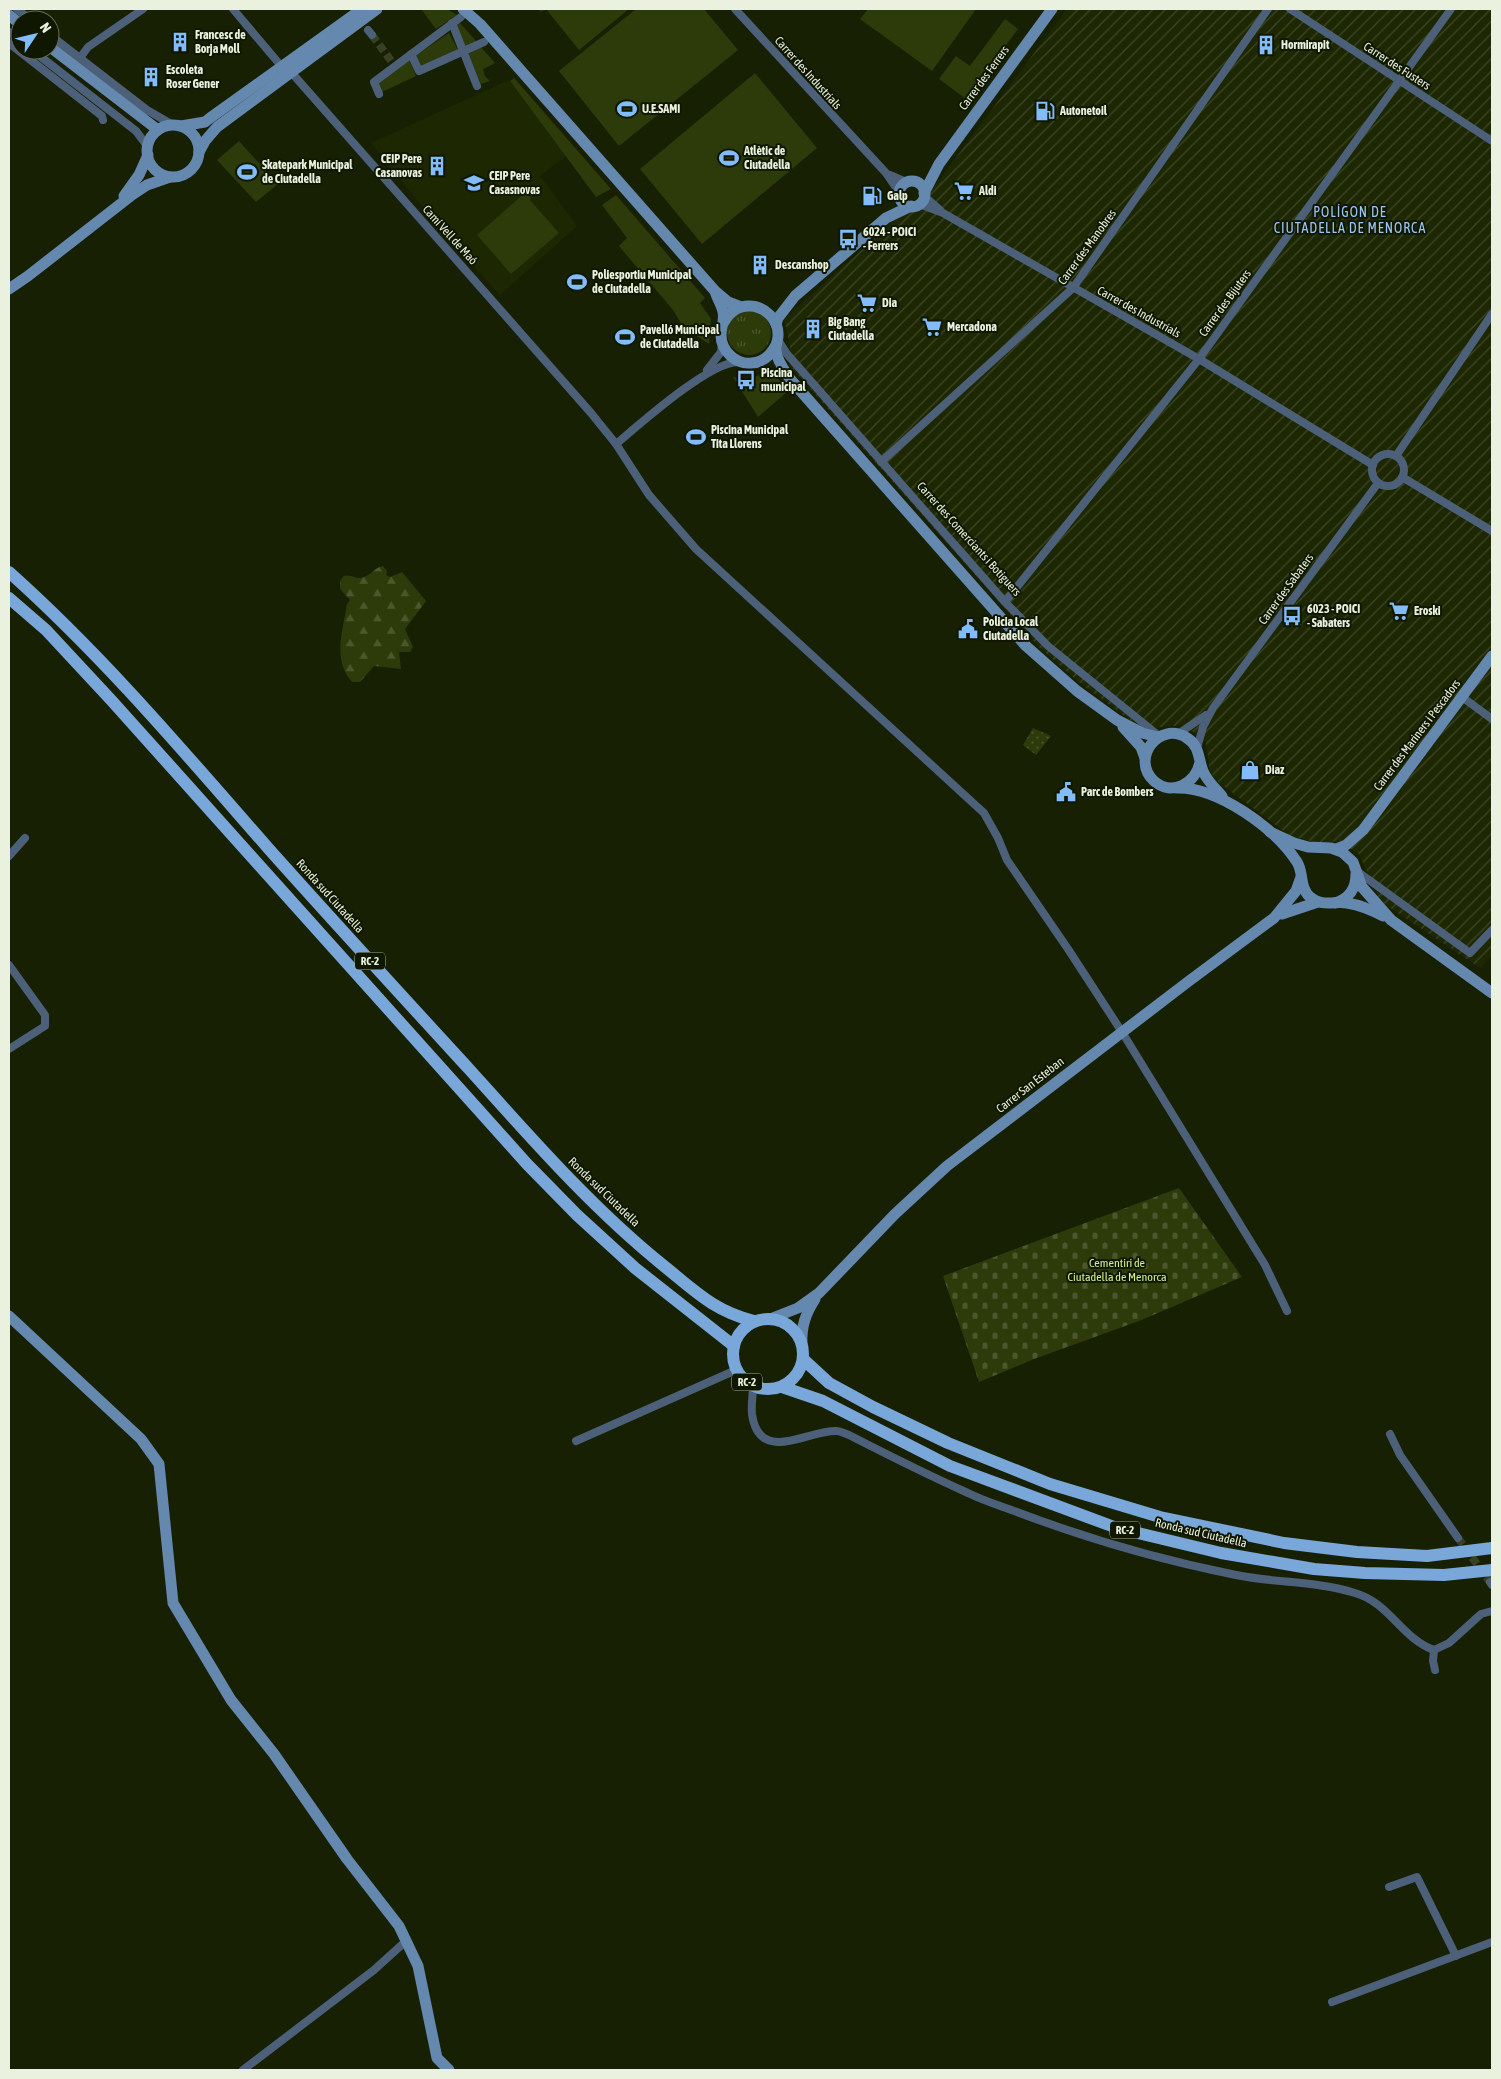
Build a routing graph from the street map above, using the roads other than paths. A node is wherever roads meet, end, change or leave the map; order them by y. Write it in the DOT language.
graph roads {
  1 [pos="143,9"];
  2 [pos="233,9"];
  3 [pos="362,9"];
  4 [pos="377,9"];
  5 [pos="470,9"];
  6 [pos="735,9"];
  7 [pos="1052,9"];
  8 [pos="1268,9"];
  9 [pos="1290,9"];
  10 [pos="1451,9"];
  11 [pos="462,13"];
  12 [pos="452,23"];
  13 [pos="480,24"];
  14 [pos="484,42"];
  15 [pos="9,43"];
  16 [pos="60,43"];
  17 [pos="463,51"];
  18 [pos="411,54"];
  19 [pos="60,55"];
  20 [pos="80,58"];
  21 [pos="45,60"];
  22 [pos="286,69"];
  23 [pos="1399,81"];
  24 [pos="478,86"];
  25 [pos="379,94"];
  26 [pos="103,120"];
  27 [pos="177,126"];
  28 [pos="158,130"];
  29 [pos="1492,141"];
  30 [pos="148,151"];
  31 [pos="199,152"];
  32 [pos="939,164"];
  33 [pos="886,173"];
  34 [pos="170,176"];
  35 [pos="910,181"];
  36 [pos="899,193"];
  37 [pos="920,200"];
  38 [pos="112,209"];
  39 [pos="886,218"];
  40 [pos="1074,288"];
  41 [pos="9,289"];
  42 [pos="715,292"];
  43 [pos="795,296"];
  44 [pos="741,307"];
  45 [pos="762,309"];
  46 [pos="1492,314"];
  47 [pos="724,322"];
  48 [pos="776,324"];
  49 [pos="722,343"];
  50 [pos="777,343"];
  51 [pos="1199,359"];
  52 [pos="761,361"];
  53 [pos="740,362"];
  54 [pos="703,376"];
  55 [pos="790,379"];
  56 [pos="616,444"];
  57 [pos="1396,456"];
  58 [pos="881,462"];
  59 [pos="1373,465"];
  60 [pos="1402,477"];
  61 [pos="1378,483"];
  62 [pos="1492,531"];
  63 [pos="9,572"];
  64 [pos="9,598"];
  65 [pos="1005,602"];
  66 [pos="1492,656"];
  67 [pos="1462,697"];
  68 [pos="1213,708"];
  69 [pos="1117,720"];
  70 [pos="1492,720"];
  71 [pos="1178,734"];
  72 [pos="1159,737"];
  73 [pos="1197,748"];
  74 [pos="1145,758"];
  75 [pos="1200,762"];
  76 [pos="1177,788"];
  77 [pos="1232,805"];
  78 [pos="1363,830"];
  79 [pos="1270,832"];
  80 [pos="25,838"];
  81 [pos="1320,849"];
  82 [pos="1336,849"];
  83 [pos="9,856"];
  84 [pos="1355,868"];
  85 [pos="1301,876"];
  86 [pos="1318,902"];
  87 [pos="1334,903"];
  88 [pos="1274,918"];
  89 [pos="1391,920"];
  90 [pos="1492,930"];
  91 [pos="9,965"];
  92 [pos="1492,993"];
  93 [pos="1122,1032"];
  94 [pos="9,1049"];
  95 [pos="818,1293"];
  96 [pos="1287,1310"];
  97 [pos="9,1316"];
  98 [pos="770,1319"];
  99 [pos="754,1322"];
  100 [pos="802,1344"];
  101 [pos="734,1346"];
  102 [pos="803,1359"];
  103 [pos="736,1370"];
  104 [pos="753,1386"];
  105 [pos="782,1387"];
  106 [pos="1390,1434"];
  107 [pos="576,1441"];
  108 [pos="1458,1538"];
  109 [pos="1492,1548"];
  110 [pos="1492,1579"];
  111 [pos="1492,1611"];
  112 [pos="1434,1650"];
  113 [pos="1435,1670"];
  114 [pos="1389,1887"];
  115 [pos="406,1941"];
  116 [pos="1492,1942"];
  117 [pos="1456,1956"];
  118 [pos="1332,2002"];
  119 [pos="243,2070"];
  120 [pos="449,2070"];
  1 -- 20 [label="street"];
  2 -- 22 [label="street, Camí Vell de Maó"];
  3 -- 22 [label="street"];
  4 -- 22 [label="street"];
  5 -- 13 [label="street"];
  6 -- 33 [label="street, Carrer des Industrials"];
  7 -- 32 [label="street, Carrer des Ferrers"];
  8 -- 40 [label="street, Carrer des Manobres"];
  9 -- 23 [label="street, Carrer des Fusters"];
  10 -- 23 [label="street, Carrer des Bijuters"];
  11 -- 12 [label="street"];
  11 -- 13 [label="street"];
  12 -- 17 [label="street"];
  12 -- 18 [label="street"];
  13 -- 42 [label="street"];
  14 -- 17 [label="street"];
  15 -- 26 [label="street"];
  16 -- 20 [label="street"];
  17 -- 18 [label="street"];
  17 -- 24 [label="street"];
  18 -- 25 [label="street"];
  19 -- 28 [label="street"];
  20 -- 27 [label="street"];
  21 -- 30 [label="street"];
  22 -- 27 [label="street"];
  22 -- 31 [label="street"];
  22 -- 56 [label="street, Camí Vell de Maó"];
  23 -- 29 [label="street, Carrer des Fusters"];
  23 -- 51 [label="street, Carrer des Bijuters"];
  27 -- 28 [label="street"];
  27 -- 31 [label="street"];
  28 -- 30 [label="street"];
  30 -- 34 [label="street"];
  30 -- 38 [label="street"];
  31 -- 34 [label="street"];
  32 -- 35 [label="street, Carrer des Ferrers"];
  32 -- 37 [label="street, Carrer des Ferrers"];
  33 -- 35 [label="street, Carrer des Industrials"];
  33 -- 36 [label="street, Carrer des Industrials"];
  34 -- 38 [label="street"];
  35 -- 36 [label="street"];
  35 -- 37 [label="street"];
  36 -- 37 [label="street"];
  36 -- 39 [label="street"];
  37 -- 39 [label="street"];
  37 -- 40 [label="street, Carrer des Industrials"];
  38 -- 41 [label="street"];
  39 -- 43 [label="street"];
  40 -- 51 [label="street, Carrer des Industrials"];
  40 -- 58 [label="street, Carrer des Manobres"];
  42 -- 44 [label="street"];
  42 -- 47 [label="street"];
  43 -- 45 [label="street"];
  43 -- 48 [label="street"];
  44 -- 45 [label="street"];
  44 -- 47 [label="street"];
  45 -- 48 [label="street"];
  46 -- 57 [label="street"];
  47 -- 49 [label="street"];
  48 -- 50 [label="street"];
  49 -- 53 [label="street"];
  49 -- 54 [label="street"];
  50 -- 52 [label="street"];
  50 -- 55 [label="street"];
  50 -- 58 [label="street, Carrer des Comerciants i Botiguers"];
  51 -- 59 [label="street, Carrer des Industrials"];
  51 -- 65 [label="street, Carrer des Bijuters"];
  52 -- 53 [label="street"];
  52 -- 55 [label="street"];
  53 -- 54 [label="street"];
  54 -- 56 [label="street"];
  55 -- 69 [label="street"];
  56 -- 93 [label="street, Camí Vell de Maó"];
  57 -- 59 [label="street"];
  57 -- 60 [label="street"];
  58 -- 65 [label="street, Carrer des Comerciants i Botiguers"];
  59 -- 61 [label="street"];
  60 -- 61 [label="street"];
  60 -- 62 [label="street"];
  61 -- 68 [label="street, Carrer des Sabaters"];
  63 -- 99 [label="main road, Ronda sud Ciutadella / RC-2"];
  64 -- 101 [label="main road, RC-2"];
  65 -- 72 [label="street, Carrer des Comerciants i Botiguers"];
  66 -- 67 [label="street, Carrer des Mariners i Pescadors"];
  67 -- 70 [label="street"];
  67 -- 78 [label="street, Carrer des Mariners i Pescadors"];
  68 -- 71 [label="street, Carrer des Sabaters"];
  68 -- 73 [label="street, Carrer des Sabaters"];
  69 -- 72 [label="street"];
  69 -- 74 [label="street"];
  71 -- 72 [label="street"];
  71 -- 73 [label="street"];
  72 -- 74 [label="street"];
  73 -- 75 [label="street"];
  74 -- 76 [label="street"];
  75 -- 76 [label="street"];
  75 -- 77 [label="street"];
  76 -- 77 [label="street"];
  77 -- 79 [label="street"];
  78 -- 82 [label="street, Carrer des Mariners i Pescadors"];
  78 -- 84 [label="street, Carrer des Mariners i Pescadors"];
  79 -- 81 [label="street"];
  79 -- 85 [label="street"];
  80 -- 83 [label="street"];
  81 -- 82 [label="street"];
  81 -- 85 [label="street"];
  82 -- 84 [label="street"];
  84 -- 87 [label="street"];
  84 -- 89 [label="street"];
  84 -- 90 [label="street"];
  85 -- 86 [label="street"];
  85 -- 88 [label="street, Carrer San Esteban"];
  86 -- 87 [label="street"];
  86 -- 88 [label="street, Carrer San Esteban"];
  87 -- 89 [label="street"];
  88 -- 93 [label="street, Carrer San Esteban"];
  89 -- 92 [label="street"];
  91 -- 94 [label="street"];
  93 -- 95 [label="street, Carrer San Esteban"];
  93 -- 96 [label="street, Camí Vell de Maó"];
  95 -- 98 [label="street, Carrer San Esteban"];
  95 -- 100 [label="street, Carrer San Esteban"];
  97 -- 115 [label="street"];
  98 -- 99 [label="main road, RC-2"];
  98 -- 100 [label="main road"];
  99 -- 101 [label="main road"];
  100 -- 102 [label="main road"];
  101 -- 103 [label="main road, RC-2"];
  102 -- 105 [label="main road"];
  102 -- 109 [label="main road, Ronda sud Ciutadella / RC-2"];
  103 -- 104 [label="main road, RC-2"];
  103 -- 107 [label="street"];
  104 -- 105 [label="main road, RC-2"];
  104 -- 112 [label="street"];
  105 -- 110 [label="main road, Ronda sud Ciutadella / RC-2"];
  106 -- 108 [label="street"];
  111 -- 112 [label="street"];
  112 -- 113 [label="street"];
  114 -- 117 [label="street"];
  115 -- 119 [label="street"];
  115 -- 120 [label="street"];
  116 -- 117 [label="street"];
  117 -- 118 [label="street"];
}
